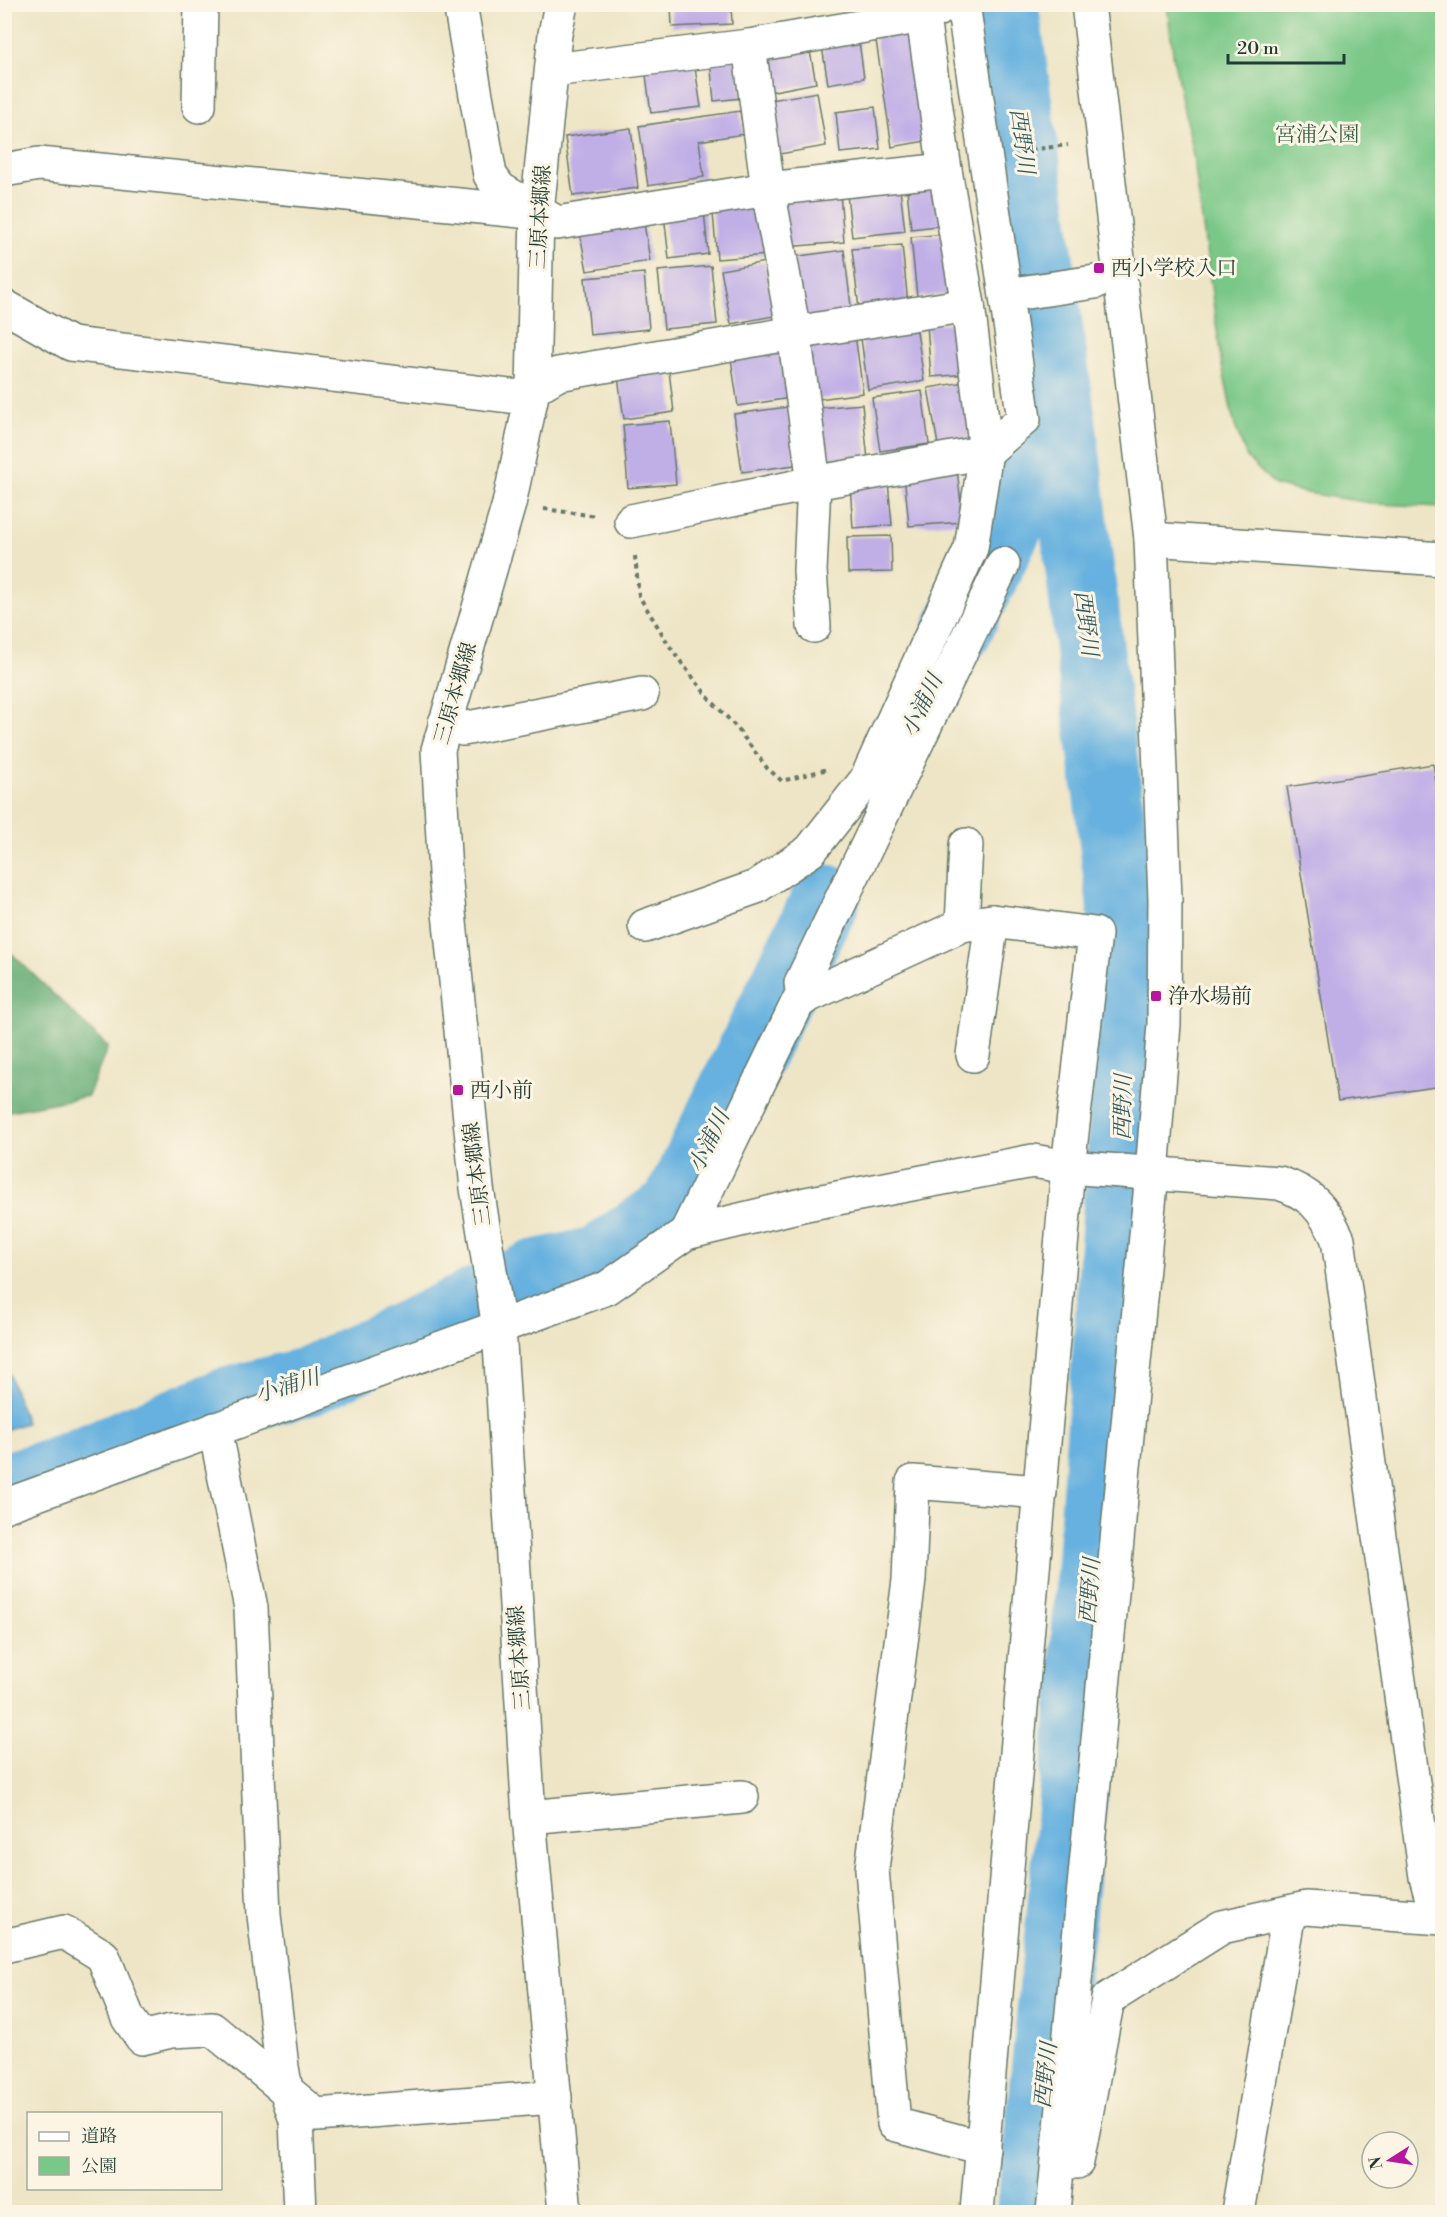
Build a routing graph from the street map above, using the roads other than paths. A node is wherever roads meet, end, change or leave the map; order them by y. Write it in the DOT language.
graph roads {
  1 [pos="201,4"];
  2 [pos="460,4"];
  3 [pos="561,4"];
  4 [pos="963,4"];
  5 [pos="1088,4"];
  6 [pos="931,8"];
  7 [pos="749,46"];
  8 [pos="552,70"];
  9 [pos="199,106"];
  10 [pos="4,170"];
  11 [pos="945,170"];
  12 [pos="768,189"];
  13 [pos="537,212"];
  14 [pos="1095,282"];
  15 [pos="1006,295"];
  16 [pos="968,305"];
  17 [pos="4,306"];
  18 [pos="794,333"];
  19 [pos="533,390"];
  20 [pos="986,452"];
  21 [pos="814,483"];
  22 [pos="631,521"];
  23 [pos="1150,540"];
  24 [pos="1443,559"];
  25 [pos="1004,564"];
  26 [pos="814,626"];
  27 [pos="642,694"];
  28 [pos="445,723"];
  29 [pos="966,845"];
  30 [pos="977,923"];
  31 [pos="645,926"];
  32 [pos="803,999"];
  33 [pos="973,1055"];
  34 [pos="1068,1167"];
  35 [pos="1152,1173"];
  36 [pos="686,1233"];
  37 [pos="499,1328"];
  38 [pos="215,1429"];
  39 [pos="1040,1492"];
  40 [pos="4,1506"];
  41 [pos="742,1797"];
  42 [pos="529,1817"];
  43 [pos="1289,1912"];
  44 [pos="1440,1917"];
  45 [pos="4,1946"];
  46 [pos="286,2090"];
  47 [pos="555,2097"];
  48 [pos="983,2148"];
  49 [pos="1058,2156"];
  50 [pos="300,2212"];
  51 [pos="566,2212"];
  52 [pos="977,2212"];
  53 [pos="1053,2212"];
  54 [pos="1238,2212"];
  1 -- 9 [label="street"];
  2 -- 13 [label="street"];
  3 -- 8 [label="street, 三原本郷線"];
  4 -- 15 [label="street"];
  5 -- 23 [label="street"];
  6 -- 7 [label="street"];
  6 -- 11 [label="street"];
  7 -- 8 [label="street"];
  7 -- 12 [label="street"];
  8 -- 13 [label="street, 三原本郷線"];
  10 -- 13 [label="street"];
  11 -- 12 [label="street"];
  11 -- 16 [label="street"];
  12 -- 13 [label="street"];
  12 -- 18 [label="street"];
  13 -- 19 [label="street, 三原本郷線"];
  14 -- 15 [label="street"];
  15 -- 20 [label="street"];
  16 -- 18 [label="street"];
  16 -- 20 [label="street"];
  17 -- 19 [label="street"];
  18 -- 19 [label="street"];
  18 -- 21 [label="street"];
  19 -- 28 [label="street, 三原本郷線"];
  20 -- 21 [label="street"];
  20 -- 31 [label="street"];
  21 -- 22 [label="street"];
  21 -- 26 [label="street"];
  23 -- 24 [label="street"];
  23 -- 35 [label="street"];
  25 -- 32 [label="street"];
  27 -- 28 [label="street"];
  28 -- 37 [label="street, 三原本郷線"];
  29 -- 30 [label="street"];
  30 -- 32 [label="street"];
  30 -- 33 [label="street"];
  30 -- 34 [label="street"];
  32 -- 36 [label="street"];
  34 -- 35 [label="street"];
  34 -- 36 [label="street"];
  34 -- 39 [label="street"];
  35 -- 44 [label="street"];
  35 -- 49 [label="street"];
  36 -- 37 [label="street"];
  37 -- 38 [label="street"];
  37 -- 42 [label="street, 三原本郷線"];
  38 -- 40 [label="street"];
  38 -- 46 [label="street"];
  39 -- 48 [label="street"];
  39 -- 48 [label="street"];
  41 -- 42 [label="street"];
  42 -- 47 [label="street, 三原本郷線"];
  43 -- 44 [label="street"];
  43 -- 49 [label="street"];
  43 -- 54 [label="street"];
  45 -- 46 [label="street"];
  46 -- 47 [label="street"];
  46 -- 50 [label="street"];
  47 -- 51 [label="street, 三原本郷線"];
  48 -- 52 [label="street"];
  49 -- 53 [label="street"];
}
